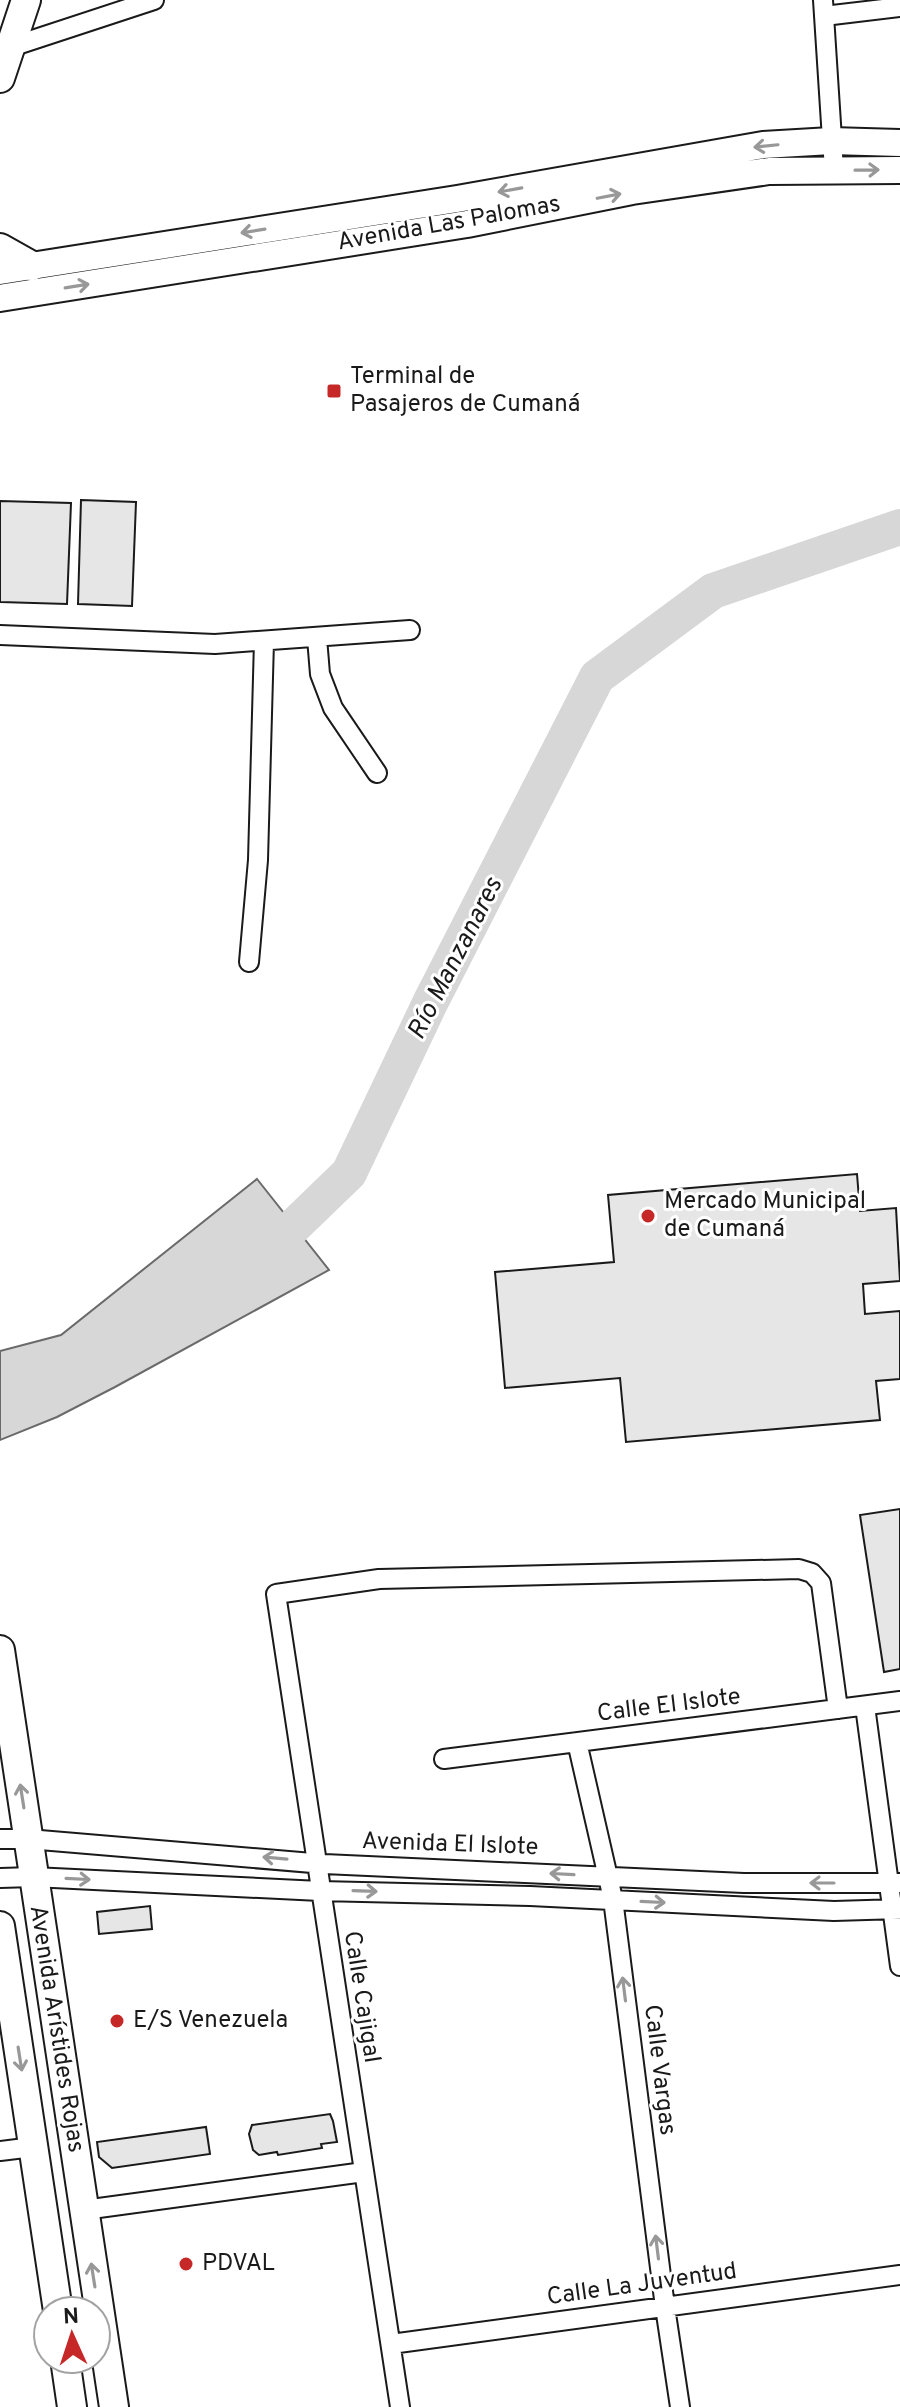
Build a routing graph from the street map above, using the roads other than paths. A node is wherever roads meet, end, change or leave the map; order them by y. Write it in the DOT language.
graph roads {
  1 [pos="26,0"];
  2 [pos="154,0"];
  3 [pos="900,7"];
  4 [pos="824,8"];
  5 [pos="11,47"];
  6 [pos="0,78"];
  7 [pos="831,141"];
  8 [pos="900,143"];
  9 [pos="834,170"];
  10 [pos="900,170"];
  11 [pos="0,248"];
  12 [pos="32,266"];
  13 [pos="0,271"];
  14 [pos="0,298"];
  15 [pos="410,630"];
  16 [pos="0,635"];
  17 [pos="317,638"];
  18 [pos="264,641"];
  19 [pos="377,773"];
  20 [pos="249,962"];
  21 [pos="0,1650"];
  22 [pos="900,1701"];
  23 [pos="865,1706"];
  24 [pos="838,1709"];
  25 [pos="577,1742"];
  26 [pos="444,1759"];
  27 [pos="0,1839"];
  28 [pos="28,1839"];
  29 [pos="318,1862"];
  30 [pos="606,1876"];
  31 [pos="33,1877"];
  32 [pos="0,1878"];
  33 [pos="895,1883"];
  34 [pos="320,1891"];
  35 [pos="613,1899"];
  36 [pos="896,1909"];
  37 [pos="0,1926"];
  38 [pos="900,1966"];
  39 [pos="33,2147"];
  40 [pos="0,2151"];
  41 [pos="364,2172"];
  42 [pos="84,2210"];
  43 [pos="900,2275"];
  44 [pos="56,2295"];
  45 [pos="665,2307"];
  46 [pos="391,2344"];
  47 [pos="67,2375"];
  48 [pos="72,2407"];
  49 [pos="114,2407"];
  50 [pos="400,2407"];
  51 [pos="680,2407"];
  1 -- 5 [label="main road"];
  2 -- 5 [label="street"];
  3 -- 4 [label="street"];
  4 -- 7 [label="street"];
  5 -- 6 [label="main road"];
  7 -- 8 [label="main road, Avenida Las Palomas"];
  7 -- 9 [label="street"];
  7 -- 12 [label="main road, Avenida Las Palomas, one-way"];
  9 -- 10 [label="main road, Avenida Las Palomas, one-way"];
  14 -- 9 [label="main road, Avenida Las Palomas, one-way"];
  11 -- 12 [label="main road"];
  12 -- 13 [label="main road, Avenida Las Palomas"];
  15 -- 17 [label="street"];
  16 -- 18 [label="street"];
  17 -- 18 [label="street"];
  17 -- 19 [label="street"];
  18 -- 20 [label="street"];
  28 -- 21 [label="main road, Avenida Arístides Rojas, one-way"];
  22 -- 23 [label="street, Calle El Islote"];
  23 -- 24 [label="street, Calle El Islote"];
  23 -- 33 [label="street"];
  24 -- 25 [label="street, Calle El Islote"];
  24 -- 29 [label="street, Calle Cajigal"];
  25 -- 26 [label="street, Calle El Islote"];
  25 -- 30 [label="street, Calle Vargas"];
  27 -- 28 [label="street, Avenida El Islote"];
  29 -- 28 [label="street, Avenida El Islote, one-way"];
  28 -- 31 [label="main road, Avenida Arístides Rojas"];
  30 -- 29 [label="street, Avenida El Islote, one-way"];
  29 -- 34 [label="street, Calle Cajigal"];
  33 -- 30 [label="street, Avenida El Islote, one-way"];
  30 -- 35 [label="street, Calle Vargas"];
  31 -- 32 [label="street, Avenida El Islote"];
  31 -- 34 [label="street, Avenida El Islote, one-way"];
  31 -- 42 [label="main road, Avenida Arístides Rojas"];
  33 -- 36 [label="street"];
  34 -- 35 [label="street, Avenida El Islote, one-way"];
  34 -- 41 [label="street, Calle Cajigal"];
  35 -- 36 [label="street, Avenida El Islote, one-way"];
  45 -- 35 [label="street, Calle Vargas, one-way"];
  36 -- 38 [label="street"];
  37 -- 39 [label="main road, Avenida Arístides Rojas, one-way"];
  39 -- 40 [label="street"];
  39 -- 44 [label="main road, Avenida Arístides Rojas"];
  41 -- 42 [label="street"];
  41 -- 46 [label="street, Calle Cajigal"];
  49 -- 42 [label="main road, Avenida Arístides Rojas, one-way"];
  43 -- 45 [label="street, Calle La Juventud"];
  45 -- 46 [label="street, Calle La Juventud"];
  45 -- 51 [label="street, Calle Vargas"];
  46 -- 50 [label="street, Calle Cajigal"];
  47 -- 48 [label="main road"];
}
